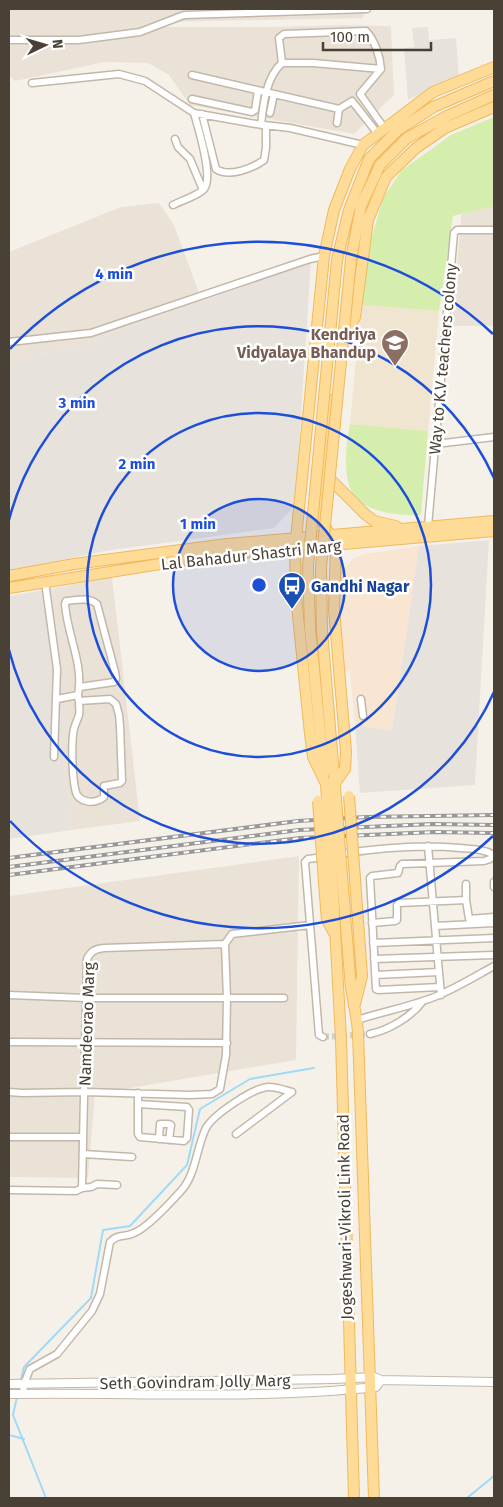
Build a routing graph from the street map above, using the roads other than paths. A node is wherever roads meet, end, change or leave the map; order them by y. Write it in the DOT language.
graph roads {
  1 [pos="366,9"];
  2 [pos="9,40"];
  3 [pos="282,64"];
  4 [pos="494,67"];
  5 [pos="381,69"];
  6 [pos="192,75"];
  7 [pos="494,80"];
  8 [pos="32,83"];
  9 [pos="258,91"];
  10 [pos="270,93"];
  11 [pos="360,94"];
  12 [pos="494,95"];
  13 [pos="192,99"];
  14 [pos="352,101"];
  15 [pos="435,106"];
  16 [pos="494,107"];
  17 [pos="339,109"];
  18 [pos="194,113"];
  19 [pos="270,113"];
  20 [pos="202,114"];
  21 [pos="440,120"];
  22 [pos="394,122"];
  23 [pos="337,123"];
  24 [pos="264,125"];
  25 [pos="382,131"];
  26 [pos="175,139"];
  27 [pos="425,142"];
  28 [pos="363,145"];
  29 [pos="203,190"];
  30 [pos="173,205"];
  31 [pos="494,230"];
  32 [pos="324,256"];
  33 [pos="9,342"];
  34 [pos="494,437"];
  35 [pos="436,444"];
  36 [pos="324,474"];
  37 [pos="494,521"];
  38 [pos="428,526"];
  39 [pos="406,528"];
  40 [pos="494,531"];
  41 [pos="330,535"];
  42 [pos="296,538"];
  43 [pos="262,546"];
  44 [pos="336,546"];
  45 [pos="295,549"];
  46 [pos="216,550"];
  47 [pos="9,576"];
  48 [pos="45,582"];
  49 [pos="9,588"];
  50 [pos="80,687"];
  51 [pos="79,698"];
  52 [pos="57,699"];
  53 [pos="361,699"];
  54 [pos="363,716"];
  55 [pos="54,757"];
  56 [pos="330,784"];
  57 [pos="327,800"];
  58 [pos="428,846"];
  59 [pos="429,863"];
  60 [pos="494,882"];
  61 [pos="466,884"];
  62 [pos="494,887"];
  63 [pos="432,900"];
  64 [pos="466,900"];
  65 [pos="494,917"];
  66 [pos="469,922"];
  67 [pos="372,923"];
  68 [pos="494,923"];
  69 [pos="310,925"];
  70 [pos="434,926"];
  71 [pos="494,938"];
  72 [pos="436,941"];
  73 [pos="374,943"];
  74 [pos="225,944"];
  75 [pos="494,955"];
  76 [pos="438,956"];
  77 [pos="374,959"];
  78 [pos="494,966"];
  79 [pos="439,972"];
  80 [pos="375,975"];
  81 [pos="440,987"];
  82 [pos="9,995"];
  83 [pos="441,995"];
  84 [pos="86,998"];
  85 [pos="227,998"];
  86 [pos="284,998"];
  87 [pos="423,1002"];
  88 [pos="354,1007"];
  89 [pos="357,1020"];
  90 [pos="370,1034"];
  91 [pos="323,1037"];
  92 [pos="9,1042"];
  93 [pos="86,1042"];
  94 [pos="227,1043"];
  95 [pos="9,1092"];
  96 [pos="85,1092"];
  97 [pos="138,1093"];
  98 [pos="138,1104"];
  99 [pos="236,1134"];
  100 [pos="84,1136"];
  101 [pos="9,1137"];
  102 [pos="159,1139"];
  103 [pos="169,1140"];
  104 [pos="83,1154"];
  105 [pos="132,1157"];
  106 [pos="117,1185"];
  107 [pos="82,1188"];
  108 [pos="9,1190"];
  109 [pos="349,1378"];
  110 [pos="374,1382"];
  111 [pos="494,1382"];
  112 [pos="9,1384"];
  113 [pos="23,1384"];
  114 [pos="350,1390"];
  115 [pos="9,1394"];
  116 [pos="22,1394"];
  117 [pos="354,1498"];
  118 [pos="374,1498"];
  1 -- 2 [label="street"];
  3 -- 5 [label="street"];
  3 -- 5 [label="street"];
  3 -- 10 [label="street"];
  4 -- 22 [label="main road"];
  5 -- 11 [label="street"];
  6 -- 9 [label="street"];
  7 -- 15 [label="main road"];
  8 -- 18 [label="street"];
  9 -- 10 [label="street"];
  9 -- 13 [label="street"];
  10 -- 17 [label="street"];
  10 -- 19 [label="street"];
  10 -- 24 [label="street"];
  11 -- 14 [label="street"];
  11 -- 25 [label="street"];
  12 -- 21 [label="main road"];
  14 -- 17 [label="street"];
  14 -- 25 [label="street"];
  15 -- 22 [label="main road"];
  15 -- 56 [label="main road, bridge"];
  16 -- 27 [label="main road"];
  17 -- 23 [label="street"];
  18 -- 20 [label="street"];
  18 -- 29 [label="street"];
  20 -- 24 [label="street"];
  20 -- 24 [label="street"];
  21 -- 27 [label="main road"];
  21 -- 56 [label="main road, bridge"];
  22 -- 25 [label="main road"];
  24 -- 28 [label="street"];
  25 -- 28 [label="main road"];
  26 -- 29 [label="street"];
  27 -- 36 [label="main road"];
  28 -- 32 [label="main road"];
  29 -- 30 [label="street"];
  31 -- 35 [label="street, Way to K.V teachers colony"];
  32 -- 33 [label="street"];
  32 -- 42 [label="main road"];
  34 -- 35 [label="street"];
  35 -- 38 [label="street, Way to K.V teachers colony"];
  36 -- 39 [label="main road"];
  36 -- 41 [label="main road"];
  37 -- 38 [label="main road, Lal Bahadur Shastri Marg"];
  38 -- 39 [label="main road, Lal Bahadur Shastri Marg"];
  39 -- 41 [label="main road, Lal Bahadur Shastri Marg"];
  40 -- 44 [label="main road, Lal Bahadur Shastri Marg"];
  41 -- 42 [label="main road, Lal Bahadur Shastri Marg"];
  41 -- 44 [label="main road"];
  42 -- 43 [label="main road, Lal Bahadur Shastri Marg"];
  42 -- 45 [label="main road"];
  43 -- 45 [label="main road, Lal Bahadur Shastri Marg"];
  43 -- 46 [label="main road, Lal Bahadur Shastri Marg"];
  44 -- 45 [label="main road, Lal Bahadur Shastri Marg"];
  44 -- 56 [label="main road"];
  45 -- 56 [label="main road"];
  46 -- 47 [label="main road, Lal Bahadur Shastri Marg"];
  46 -- 48 [label="main road, Lal Bahadur Shastri Marg"];
  48 -- 49 [label="main road, Lal Bahadur Shastri Marg"];
  48 -- 52 [label="street"];
  50 -- 50 [label="street"];
  50 -- 51 [label="street"];
  51 -- 51 [label="street"];
  51 -- 52 [label="street"];
  52 -- 55 [label="street"];
  53 -- 54 [label="street"];
  56 -- 57 [label="main road"];
  56 -- 57 [label="main road"];
  56 -- 88 [label="main road, bridge"];
  57 -- 88 [label="main road, Jogeshwari-Vikroli Link Road, bridge"];
  57 -- 109 [label="main road, Jogeshwari-Vikroli Link Road, bridge"];
  58 -- 59 [label="street"];
  58 -- 59 [label="street"];
  58 -- 69 [label="street"];
  59 -- 63 [label="street"];
  59 -- 67 [label="street"];
  60 -- 62 [label="street"];
  61 -- 64 [label="street"];
  63 -- 64 [label="street"];
  63 -- 67 [label="street"];
  63 -- 70 [label="street"];
  64 -- 66 [label="street"];
  65 -- 66 [label="street"];
  66 -- 68 [label="street"];
  66 -- 70 [label="street"];
  67 -- 73 [label="street"];
  69 -- 74 [label="street, Namdeorao Marg"];
  69 -- 91 [label="street"];
  70 -- 72 [label="street"];
  71 -- 72 [label="street"];
  72 -- 73 [label="street"];
  72 -- 76 [label="street"];
  73 -- 77 [label="street"];
  74 -- 84 [label="street, Namdeorao Marg"];
  74 -- 85 [label="street"];
  75 -- 76 [label="street"];
  76 -- 77 [label="street"];
  76 -- 79 [label="street"];
  77 -- 80 [label="street"];
  78 -- 83 [label="street"];
  79 -- 80 [label="street"];
  79 -- 81 [label="street"];
  80 -- 81 [label="street"];
  81 -- 83 [label="street"];
  82 -- 84 [label="street"];
  83 -- 87 [label="street"];
  84 -- 85 [label="street"];
  84 -- 93 [label="street, Namdeorao Marg"];
  85 -- 86 [label="street"];
  85 -- 94 [label="street"];
  87 -- 89 [label="street"];
  87 -- 90 [label="street"];
  88 -- 89 [label="main road, Jogeshwari-Vikroli Link Road"];
  89 -- 110 [label="main road, Jogeshwari-Vikroli Link Road"];
  92 -- 93 [label="street"];
  93 -- 94 [label="street"];
  93 -- 96 [label="street, Namdeorao Marg"];
  94 -- 97 [label="street"];
  95 -- 96 [label="street"];
  96 -- 97 [label="street"];
  96 -- 100 [label="street, Namdeorao Marg"];
  97 -- 98 [label="street"];
  98 -- 102 [label="street"];
  98 -- 103 [label="street"];
  99 -- 113 [label="street"];
  100 -- 101 [label="street"];
  100 -- 104 [label="street, Namdeorao Marg"];
  102 -- 103 [label="street"];
  102 -- 103 [label="street"];
  104 -- 105 [label="street"];
  104 -- 107 [label="street, Namdeorao Marg"];
  106 -- 107 [label="street"];
  107 -- 108 [label="street"];
  109 -- 110 [label="street, Seth Govindram Jolly Marg"];
  109 -- 113 [label="street, Seth Govindram Jolly Marg"];
  109 -- 114 [label="main road, Jogeshwari-Vikroli Link Road"];
  110 -- 111 [label="street"];
  110 -- 114 [label="street"];
  110 -- 118 [label="main road, Jogeshwari-Vikroli Link Road"];
  112 -- 113 [label="street, Seth Govindram Jolly Marg"];
  113 -- 116 [label="street"];
  114 -- 116 [label="street"];
  114 -- 117 [label="main road, Jogeshwari-Vikroli Link Road"];
  115 -- 116 [label="street"];
}
